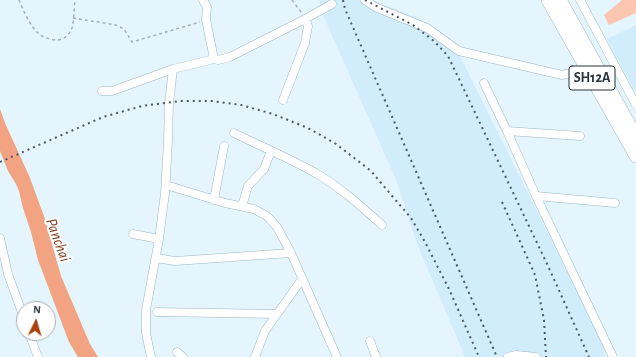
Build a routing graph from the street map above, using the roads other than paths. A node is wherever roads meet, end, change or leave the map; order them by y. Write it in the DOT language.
graph roads {
  1 [pos="203,0"];
  2 [pos="365,0"];
  3 [pos="548,0"];
  4 [pos="560,0"];
  5 [pos="580,0"];
  6 [pos="332,4"];
  7 [pos="305,19"];
  8 [pos="589,42"];
  9 [pos="214,60"];
  10 [pos="174,69"];
  11 [pos="588,69"];
  12 [pos="484,83"];
  13 [pos="102,91"];
  14 [pos="283,100"];
  15 [pos="636,105"];
  16 [pos="507,131"];
  17 [pos="234,133"];
  18 [pos="580,136"];
  19 [pos="636,137"];
  20 [pos="224,146"];
  21 [pos="271,151"];
  22 [pos="636,156"];
  23 [pos="166,185"];
  24 [pos="536,196"];
  25 [pos="214,200"];
  26 [pos="615,203"];
  27 [pos="242,206"];
  28 [pos="382,225"];
  29 [pos="134,234"];
  30 [pos="0,238"];
  31 [pos="159,239"];
  32 [pos="290,253"];
  33 [pos="156,258"];
  34 [pos="302,279"];
  35 [pos="18,301"];
  36 [pos="157,312"];
  37 [pos="277,314"];
  38 [pos="33,341"];
  39 [pos="370,341"];
  40 [pos="38,357"];
  41 [pos="151,357"];
  42 [pos="255,357"];
  43 [pos="337,357"];
  44 [pos="376,357"];
  45 [pos="508,357"];
  46 [pos="536,357"];
  47 [pos="614,357"];
  1 -- 9 [label="street"];
  2 -- 11 [label="street"];
  3 -- 8 [label="main road, SH12A"];
  4 -- 8 [label="main road, SH12A"];
  5 -- 8 [label="street"];
  6 -- 7 [label="street"];
  7 -- 9 [label="street"];
  7 -- 14 [label="street"];
  8 -- 11 [label="main road, SH12A"];
  8 -- 15 [label="street"];
  8 -- 19 [label="main road, SH12A"];
  9 -- 10 [label="street"];
  10 -- 13 [label="street"];
  10 -- 23 [label="street"];
  11 -- 22 [label="main road, SH12A"];
  12 -- 16 [label="street"];
  16 -- 18 [label="street"];
  16 -- 24 [label="street"];
  17 -- 21 [label="street"];
  20 -- 25 [label="street"];
  21 -- 27 [label="street"];
  21 -- 28 [label="street"];
  23 -- 25 [label="street"];
  23 -- 31 [label="street"];
  24 -- 26 [label="street"];
  24 -- 47 [label="street"];
  25 -- 27 [label="street"];
  27 -- 32 [label="street"];
  29 -- 31 [label="street"];
  30 -- 35 [label="street"];
  31 -- 33 [label="street"];
  32 -- 33 [label="street"];
  32 -- 34 [label="street"];
  33 -- 41 [label="street"];
  34 -- 37 [label="street"];
  34 -- 43 [label="street"];
  36 -- 37 [label="street"];
  37 -- 42 [label="street"];
  38 -- 40 [label="street"];
  39 -- 44 [label="street"];
  45 -- 46 [label="street"];
}
